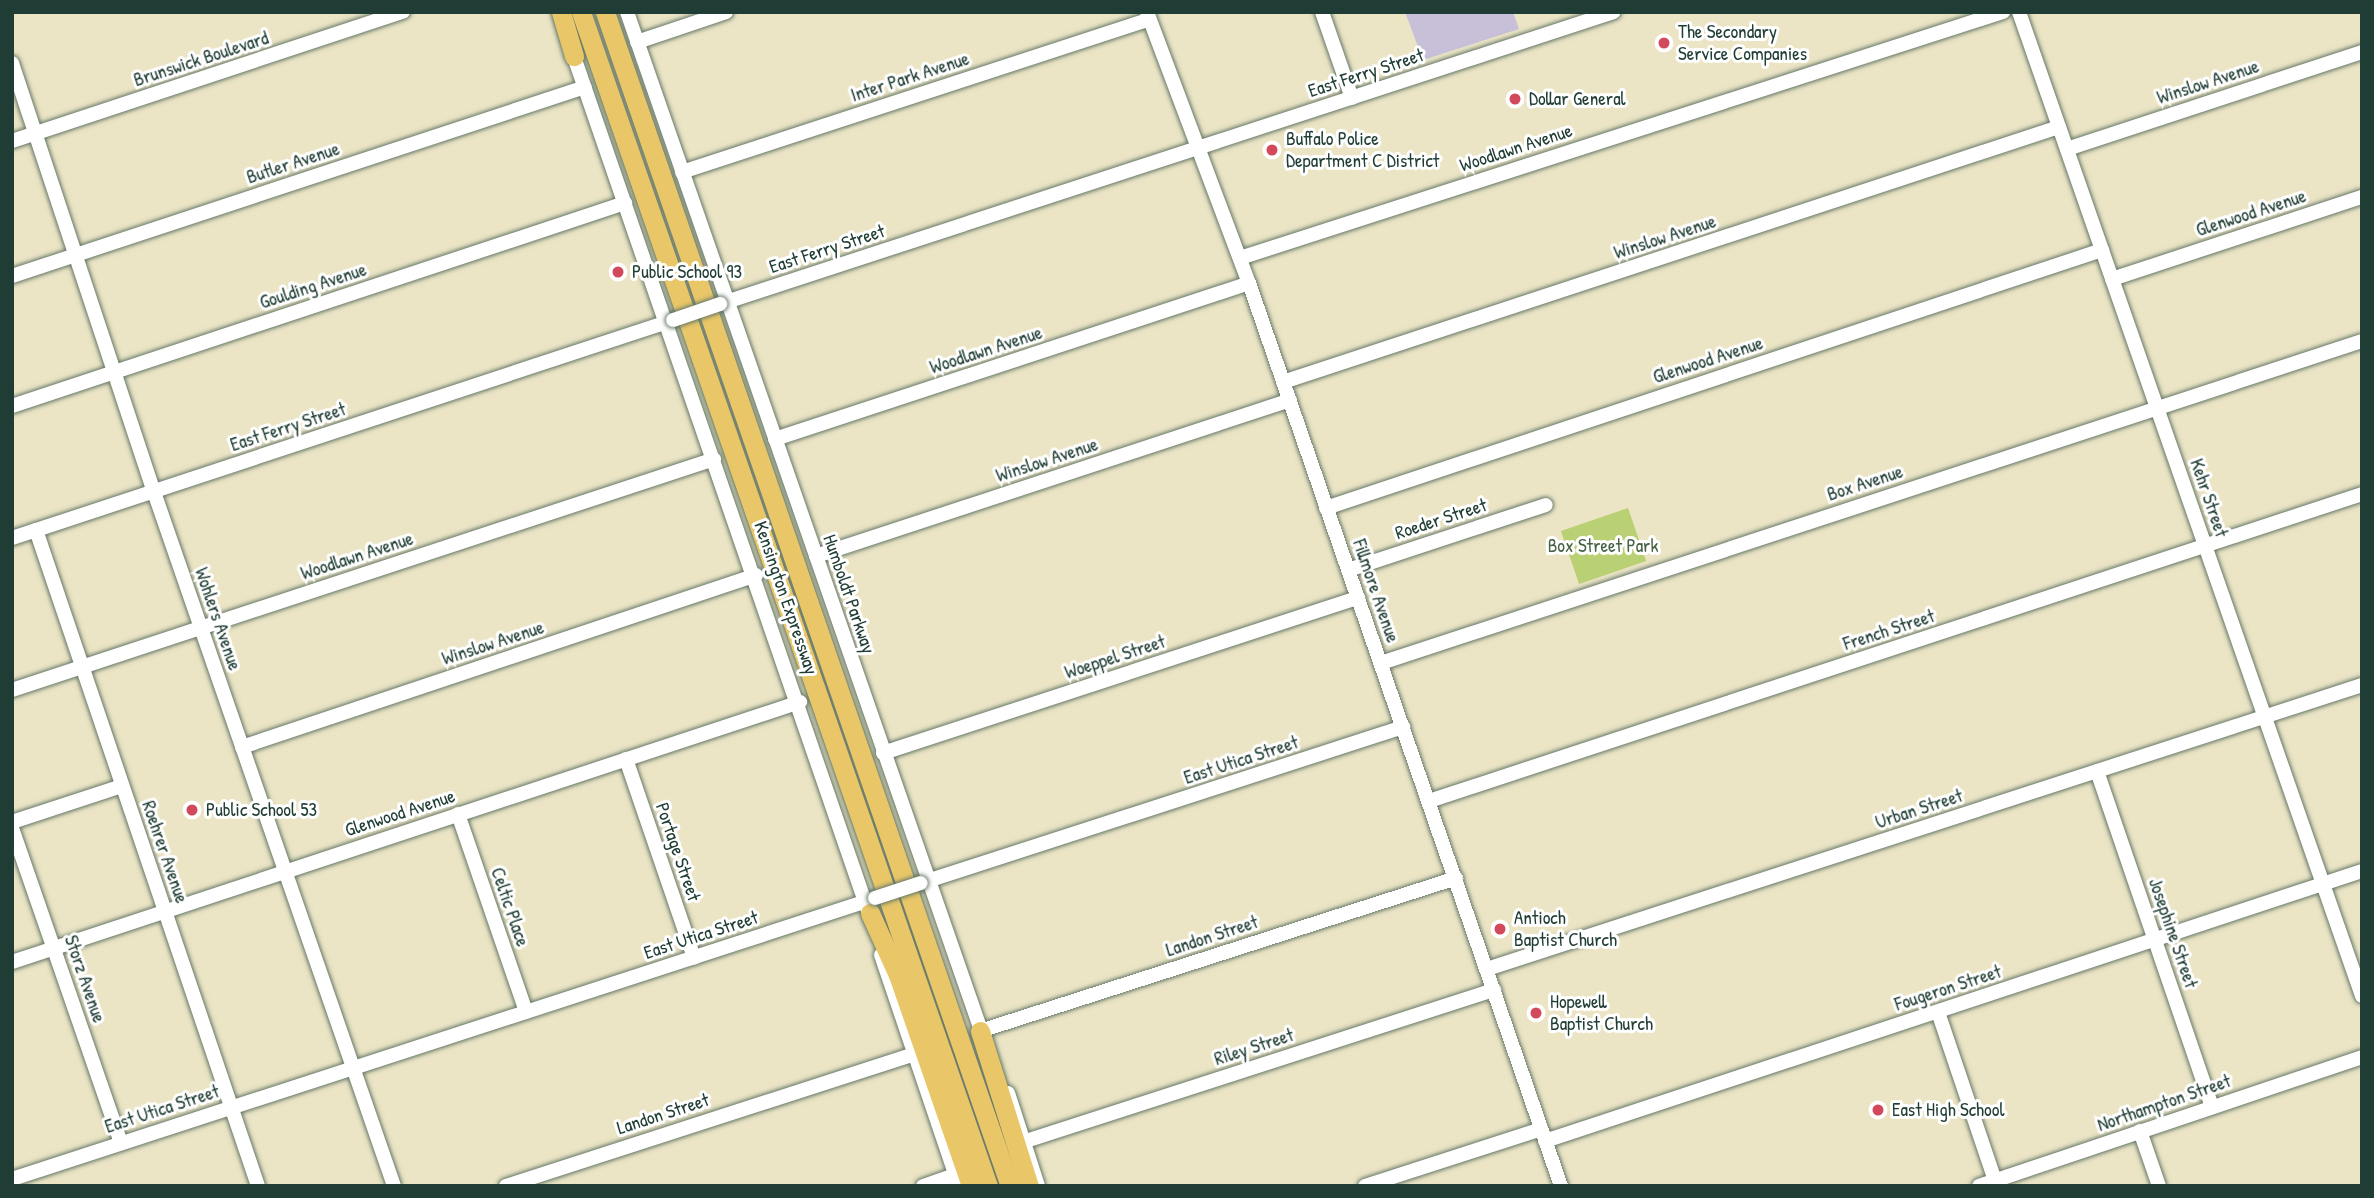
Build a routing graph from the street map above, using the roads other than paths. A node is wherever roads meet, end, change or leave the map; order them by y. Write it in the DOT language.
graph roads {
  1 [pos="402,12"];
  2 [pos="559,12"];
  3 [pos="581,12"];
  4 [pos="606,12"];
  5 [pos="627,12"];
  6 [pos="726,12"];
  7 [pos="1322,12"];
  8 [pos="1614,12"];
  9 [pos="2003,12"];
  10 [pos="2019,12"];
  11 [pos="1148,16"];
  12 [pos="637,42"];
  13 [pos="2362,52"];
  14 [pos="574,56"];
  15 [pos="12,63"];
  16 [pos="585,87"];
  17 [pos="1352,98"];
  18 [pos="2059,127"];
  19 [pos="35,134"];
  20 [pos="12,141"];
  21 [pos="1198,147"];
  22 [pos="2067,149"];
  23 [pos="682,172"];
  24 [pos="2362,197"];
  25 [pos="625,204"];
  26 [pos="2102,250"];
  27 [pos="75,255"];
  28 [pos="1240,258"];
  29 [pos="12,276"];
  30 [pos="2112,279"];
  31 [pos="1249,284"];
  32 [pos="723,303"];
  33 [pos="670,321"];
  34 [pos="2362,341"];
  35 [pos="114,372"];
  36 [pos="1283,382"];
  37 [pos="1290,400"];
  38 [pos="12,406"];
  39 [pos="2157,408"];
  40 [pos="775,439"];
  41 [pos="714,458"];
  42 [pos="154,492"];
  43 [pos="2362,494"];
  44 [pos="1546,505"];
  45 [pos="1326,508"];
  46 [pos="36,530"];
  47 [pos="12,538"];
  48 [pos="2205,546"];
  49 [pos="816,556"];
  50 [pos="1348,570"];
  51 [pos="756,575"];
  52 [pos="1358,598"];
  53 [pos="201,628"];
  54 [pos="1381,663"];
  55 [pos="83,666"];
  56 [pos="2362,685"];
  57 [pos="12,690"];
  58 [pos="800,702"];
  59 [pos="2265,716"];
  60 [pos="1403,727"];
  61 [pos="242,747"];
  62 [pos="883,752"];
  63 [pos="626,760"];
  64 [pos="2097,771"];
  65 [pos="122,786"];
  66 [pos="1429,801"];
  67 [pos="458,814"];
  68 [pos="12,822"];
  69 [pos="12,828"];
  70 [pos="285,870"];
  71 [pos="2362,871"];
  72 [pos="1456,878"];
  73 [pos="925,881"];
  74 [pos="2322,884"];
  75 [pos="870,904"];
  76 [pos="165,912"];
  77 [pos="2155,940"];
  78 [pos="54,948"];
  79 [pos="694,958"];
  80 [pos="12,962"];
  81 [pos="1487,969"];
  82 [pos="1494,990"];
  83 [pos="2362,996"];
  84 [pos="526,1012"];
  85 [pos="1938,1012"];
  86 [pos="980,1031"];
  87 [pos="912,1055"];
  88 [pos="2362,1057"];
  89 [pos="353,1066"];
  90 [pos="231,1107"];
  91 [pos="2213,1107"];
  92 [pos="2140,1131"];
  93 [pos="1543,1135"];
  94 [pos="1026,1141"];
  95 [pos="121,1143"];
  96 [pos="12,1179"];
  97 [pos="961,1182"];
  98 [pos="1996,1183"];
  99 [pos="258,1186"];
  100 [pos="394,1186"];
  101 [pos="506,1186"];
  102 [pos="923,1186"];
  103 [pos="988,1186"];
  104 [pos="1010,1186"];
  105 [pos="1028,1186"];
  106 [pos="1038,1186"];
  107 [pos="1365,1186"];
  108 [pos="1561,1186"];
  109 [pos="1979,1186"];
  110 [pos="2159,1186"];
  1 -- 19 [label="street, Brunswick Boulevard"];
  2 -- 14 [label="highway"];
  3 -- 103 [label="highway, Kensington Expressway"];
  4 -- 104 [label="highway, Kensington Expressway"];
  5 -- 12 [label="street, Humboldt Parkway"];
  6 -- 12 [label="street"];
  7 -- 17 [label="street"];
  8 -- 17 [label="street, East Ferry Street"];
  9 -- 28 [label="street, Woodlawn Avenue"];
  10 -- 18 [label="street, Kehr Street"];
  11 -- 21 [label="street, Fillmore Avenue"];
  11 -- 23 [label="street, Inter Park Avenue"];
  12 -- 23 [label="street, Humboldt Parkway"];
  13 -- 22 [label="street, Winslow Avenue"];
  14 -- 16 [label="street"];
  15 -- 19 [label="street, Wohlers Avenue"];
  16 -- 25 [label="street"];
  16 -- 27 [label="street, Butler Avenue"];
  17 -- 21 [label="street, East Ferry Street"];
  18 -- 22 [label="street, Kehr Street"];
  18 -- 36 [label="street, Winslow Avenue"];
  19 -- 20 [label="street, Brunswick Boulevard"];
  19 -- 27 [label="street, Wohlers Avenue"];
  21 -- 28 [label="street, Fillmore Avenue"];
  21 -- 32 [label="street, East Ferry Street"];
  22 -- 26 [label="street, Kehr Street"];
  23 -- 32 [label="street, Humboldt Parkway"];
  24 -- 30 [label="street, Glenwood Avenue"];
  25 -- 33 [label="street"];
  25 -- 35 [label="street, Goulding Avenue"];
  26 -- 30 [label="street, Kehr Street"];
  26 -- 45 [label="street, Glenwood Avenue"];
  27 -- 29 [label="street, Butler Avenue"];
  27 -- 35 [label="street, Wohlers Avenue"];
  28 -- 31 [label="street, Fillmore Avenue"];
  30 -- 39 [label="street, Kehr Street"];
  31 -- 36 [label="street, Fillmore Avenue"];
  31 -- 40 [label="street, Woodlawn Avenue"];
  32 -- 33 [label="street, East Ferry Street, bridge"];
  32 -- 40 [label="street, Humboldt Parkway"];
  33 -- 41 [label="street"];
  33 -- 42 [label="street, East Ferry Street"];
  34 -- 39 [label="street, Box Avenue"];
  35 -- 38 [label="street, Goulding Avenue"];
  35 -- 42 [label="street, Wohlers Avenue"];
  36 -- 37 [label="street, Fillmore Avenue"];
  37 -- 45 [label="street, Fillmore Avenue"];
  37 -- 49 [label="street, Winslow Avenue"];
  39 -- 48 [label="street, Kehr Street"];
  39 -- 54 [label="street, Box Avenue"];
  40 -- 49 [label="street, Humboldt Parkway"];
  41 -- 51 [label="street"];
  41 -- 53 [label="street, Woodlawn Avenue"];
  42 -- 46 [label="street, East Ferry Street"];
  42 -- 53 [label="street, Wohlers Avenue"];
  43 -- 48 [label="street, French Street"];
  44 -- 50 [label="street, Roeder Street"];
  45 -- 50 [label="street, Fillmore Avenue"];
  46 -- 47 [label="street, East Ferry Street"];
  46 -- 55 [label="street, Roehrer Avenue"];
  48 -- 59 [label="street, Kehr Street"];
  48 -- 66 [label="street, French Street"];
  49 -- 62 [label="street, Humboldt Parkway"];
  50 -- 52 [label="street, Fillmore Avenue"];
  51 -- 58 [label="street"];
  51 -- 61 [label="street, Winslow Avenue"];
  52 -- 54 [label="street, Fillmore Avenue"];
  52 -- 62 [label="street, Woeppel Street"];
  53 -- 55 [label="street, Woodlawn Avenue"];
  53 -- 61 [label="street, Wohlers Avenue"];
  54 -- 60 [label="street, Fillmore Avenue"];
  55 -- 57 [label="street, Woodlawn Avenue"];
  55 -- 65 [label="street, Roehrer Avenue"];
  56 -- 59 [label="street, Urban Street"];
  58 -- 63 [label="street, Glenwood Avenue"];
  58 -- 75 [label="street"];
  59 -- 64 [label="street, Urban Street"];
  59 -- 74 [label="street, Kehr Street"];
  60 -- 66 [label="street, Fillmore Avenue"];
  60 -- 73 [label="street, East Utica Street"];
  61 -- 70 [label="street, Wohlers Avenue"];
  62 -- 73 [label="street, Humboldt Parkway"];
  63 -- 67 [label="street, Glenwood Avenue"];
  63 -- 79 [label="street, Portage Street"];
  64 -- 77 [label="street, Josephine Street"];
  64 -- 81 [label="street, Urban Street"];
  65 -- 68 [label="street"];
  65 -- 76 [label="street, Roehrer Avenue"];
  66 -- 72 [label="street, Fillmore Avenue"];
  67 -- 70 [label="street, Glenwood Avenue"];
  67 -- 84 [label="street, Celtic Place"];
  69 -- 78 [label="street, Storz Avenue"];
  70 -- 76 [label="street, Glenwood Avenue"];
  70 -- 89 [label="street, Wohlers Avenue"];
  71 -- 74 [label="street, Fougeron Street"];
  72 -- 81 [label="street, Fillmore Avenue"];
  72 -- 86 [label="street, Landon Street"];
  73 -- 75 [label="street, East Utica Street, bridge"];
  73 -- 86 [label="street, Humboldt Parkway"];
  74 -- 77 [label="street, Fougeron Street"];
  74 -- 83 [label="street, Kehr Street"];
  75 -- 79 [label="street, East Utica Street"];
  75 -- 87 [label="street"];
  75 -- 97 [label="highway"];
  76 -- 78 [label="street, Glenwood Avenue"];
  76 -- 90 [label="street, Roehrer Avenue"];
  77 -- 85 [label="street, Fougeron Street"];
  77 -- 91 [label="street, Josephine Street"];
  78 -- 80 [label="street, Glenwood Avenue"];
  78 -- 95 [label="street, Storz Avenue"];
  79 -- 84 [label="street, East Utica Street"];
  81 -- 82 [label="street, Fillmore Avenue"];
  82 -- 93 [label="street, Fillmore Avenue"];
  82 -- 94 [label="street, Riley Street"];
  84 -- 89 [label="street, East Utica Street"];
  85 -- 93 [label="street, Fougeron Street"];
  85 -- 98 [label="street"];
  86 -- 94 [label="street, Humboldt Parkway"];
  86 -- 105 [label="highway"];
  87 -- 97 [label="street"];
  87 -- 101 [label="street, Landon Street"];
  88 -- 91 [label="street, Northampton Street"];
  89 -- 90 [label="street, East Utica Street"];
  89 -- 100 [label="street, Wohlers Avenue"];
  90 -- 95 [label="street, East Utica Street"];
  90 -- 99 [label="street, Roehrer Avenue"];
  91 -- 92 [label="street, Northampton Street"];
  92 -- 98 [label="street, Northampton Street"];
  92 -- 110 [label="street"];
  93 -- 107 [label="street, Fougeron Street"];
  93 -- 108 [label="street, Fillmore Avenue"];
  94 -- 106 [label="street, Humboldt Parkway"];
  95 -- 96 [label="street, East Utica Street"];
  97 -- 102 [label="street"];
  98 -- 109 [label="street, Northampton Street"];
}
